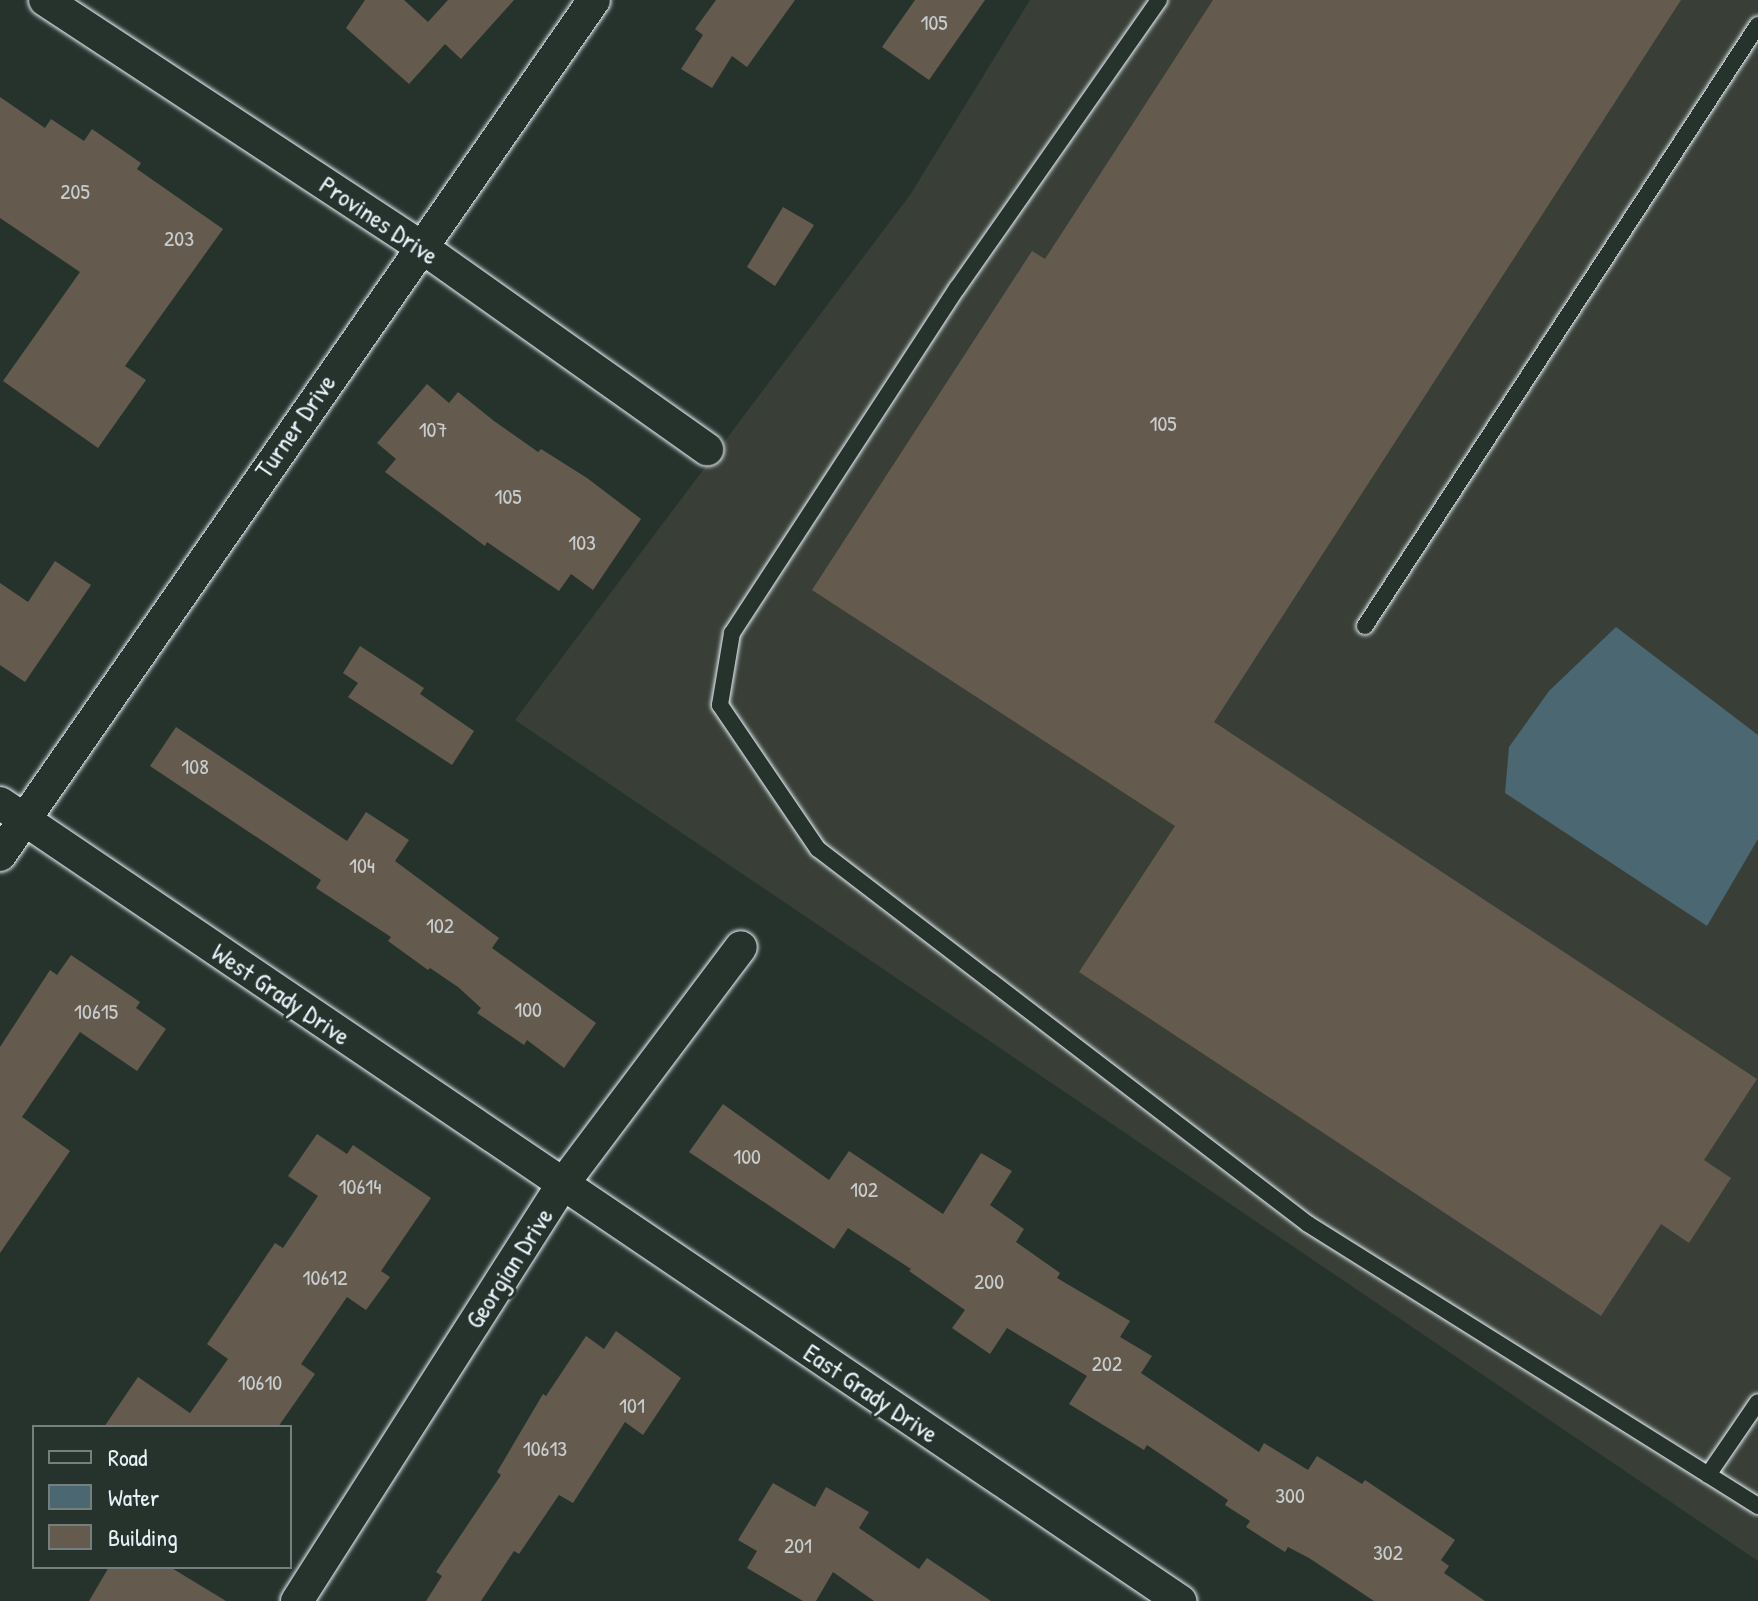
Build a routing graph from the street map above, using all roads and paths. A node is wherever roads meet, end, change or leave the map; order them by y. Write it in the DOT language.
graph roads {
  1 [pos="45,0"];
  2 [pos="594,0"];
  3 [pos="1159,0"];
  4 [pos="1758,25"];
  5 [pos="420,246"];
  6 [pos="707,449"];
  7 [pos="1365,626"];
  8 [pos="11,811"];
  9 [pos="0,855"];
  10 [pos="741,947"];
  11 [pos="563,1184"];
  12 [pos="1758,1402"];
  13 [pos="1708,1475"];
  14 [pos="1758,1506"];
  15 [pos="1135,1589"];
  16 [pos="297,1601"];
  17 [pos="1180,1601"];
  1 -- 5 [label="street, Provines Drive"];
  2 -- 5 [label="street, Turner Drive"];
  3 -- 13 [label="lane"];
  4 -- 7 [label="lane"];
  5 -- 6 [label="street, Provines Drive"];
  5 -- 8 [label="street, Turner Drive"];
  8 -- 9 [label="street, Turner Drive"];
  8 -- 11 [label="street, West Grady Drive"];
  10 -- 11 [label="street, Georgian Drive"];
  11 -- 15 [label="street, East Grady Drive"];
  11 -- 16 [label="street, Georgian Drive"];
  12 -- 13 [label="lane"];
  13 -- 14 [label="lane"];
  15 -- 17 [label="street, East Grady Drive"];
}
